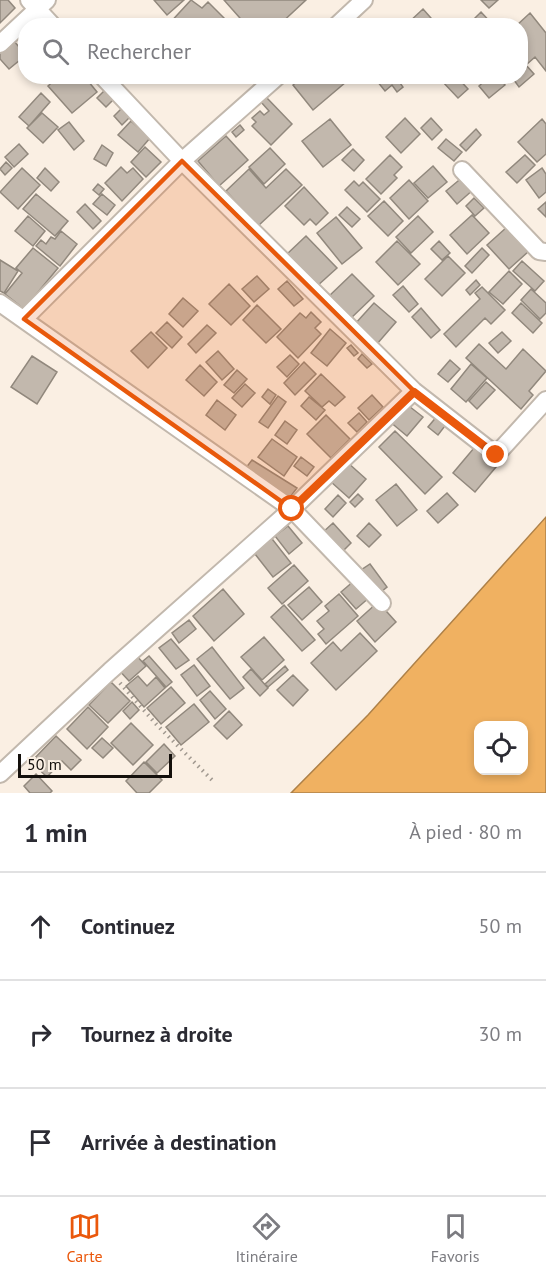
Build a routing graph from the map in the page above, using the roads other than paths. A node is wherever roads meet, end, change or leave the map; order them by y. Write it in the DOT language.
graph roads {
  1 [pos="364,0"];
  2 [pos="38,3"];
  3 [pos="24,18"];
  4 [pos="48,18"];
  5 [pos="345,18"];
  6 [pos="18,25"];
  7 [pos="0,44"];
  8 [pos="110,84"];
  9 [pos="269,84"];
  10 [pos="182,161"];
  11 [pos="462,170"];
  12 [pos="546,252"];
  13 [pos="0,303"];
  14 [pos="24,319"];
  15 [pos="414,392"];
  16 [pos="546,400"];
  17 [pos="292,509"];
  18 [pos="381,603"];
  19 [pos="0,774"];
  1 -- 5 [label="street"];
  2 -- 3 [label="street"];
  2 -- 4 [label="street"];
  6 -- 7 [label="street"];
  8 -- 10 [label="street"];
  9 -- 10 [label="street"];
  10 -- 14 [label="street"];
  10 -- 15 [label="street"];
  11 -- 12 [label="street"];
  13 -- 14 [label="street"];
  14 -- 17 [label="street"];
  15 -- 16 [label="street"];
  15 -- 17 [label="street"];
  17 -- 18 [label="street"];
  17 -- 19 [label="street"];
}
